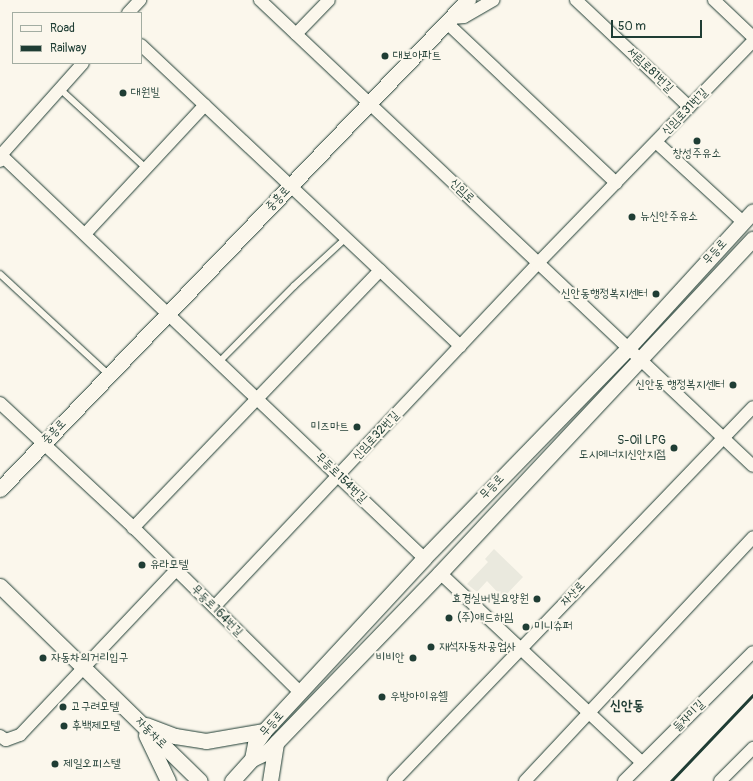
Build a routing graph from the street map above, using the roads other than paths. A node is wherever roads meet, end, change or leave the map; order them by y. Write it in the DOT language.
graph roads {
  1 [pos="140,0"];
  2 [pos="260,0"];
  3 [pos="329,0"];
  4 [pos="468,0"];
  5 [pos="493,0"];
  6 [pos="576,0"];
  7 [pos="714,0"];
  8 [pos="129,12"];
  9 [pos="449,21"];
  10 [pos="296,34"];
  11 [pos="753,37"];
  12 [pos="753,41"];
  13 [pos="142,45"];
  14 [pos="82,64"];
  15 [pos="60,89"];
  16 [pos="370,103"];
  17 [pos="205,105"];
  18 [pos="689,107"];
  19 [pos="656,142"];
  20 [pos="0,157"];
  21 [pos="146,168"];
  22 [pos="616,183"];
  23 [pos="291,186"];
  24 [pos="748,217"];
  25 [pos="85,234"];
  26 [pos="346,238"];
  27 [pos="753,239"];
  28 [pos="537,264"];
  29 [pos="380,270"];
  30 [pos="0,274"];
  31 [pos="168,314"];
  32 [pos="460,346"];
  33 [pos="628,348"];
  34 [pos="640,359"];
  35 [pos="219,362"];
  36 [pos="109,375"];
  37 [pos="258,399"];
  38 [pos="0,403"];
  39 [pos="753,407"];
  40 [pos="724,438"];
  41 [pos="44,443"];
  42 [pos="753,466"];
  43 [pos="338,476"];
  44 [pos="0,489"];
  45 [pos="134,528"];
  46 [pos="753,537"];
  47 [pos="424,558"];
  48 [pos="176,570"];
  49 [pos="440,573"];
  50 [pos="0,586"];
  51 [pos="214,608"];
  52 [pos="521,648"];
  53 [pos="753,652"];
  54 [pos="84,668"];
  55 [pos="301,693"];
  56 [pos="589,712"];
  57 [pos="141,723"];
  58 [pos="264,731"];
  59 [pos="0,736"];
  60 [pos="276,742"];
  61 [pos="753,748"];
  62 [pos="252,759"];
  63 [pos="642,763"];
  64 [pos="168,781"];
  65 [pos="200,781"];
  66 [pos="232,781"];
  67 [pos="270,781"];
  68 [pos="394,781"];
  69 [pos="525,781"];
  70 [pos="624,781"];
  71 [pos="720,781"];
  1 -- 8 [label="street"];
  2 -- 10 [label="street, 신임로"];
  3 -- 10 [label="street"];
  4 -- 9 [label="street, 중흥로"];
  5 -- 9 [label="street"];
  6 -- 18 [label="street, 서림로81번길"];
  7 -- 11 [label="street"];
  9 -- 16 [label="street, 중흥로"];
  9 -- 22 [label="street"];
  10 -- 16 [label="street, 신임로"];
  12 -- 18 [label="street, 신임로31번길"];
  13 -- 17 [label="street"];
  14 -- 15 [label="street"];
  15 -- 20 [label="street"];
  15 -- 21 [label="lane"];
  16 -- 23 [label="street, 중흥로"];
  16 -- 28 [label="street, 신임로"];
  17 -- 21 [label="street"];
  17 -- 23 [label="street"];
  18 -- 19 [label="street, 신임로31번길"];
  19 -- 22 [label="street, 신임로31번길"];
  19 -- 24 [label="street, 무등로"];
  20 -- 25 [label="street, 무등로154번길"];
  21 -- 25 [label="street"];
  22 -- 28 [label="street, 신임로31번길"];
  23 -- 26 [label="street"];
  23 -- 31 [label="street, 중흥로"];
  24 -- 33 [label="street, 무등로"];
  25 -- 31 [label="street, 무등로154번길"];
  26 -- 29 [label="street"];
  26 -- 35 [label="lane"];
  27 -- 34 [label="street, 무등로"];
  28 -- 32 [label="street, 신임로32번길"];
  28 -- 33 [label="street, 신임로"];
  29 -- 32 [label="street"];
  29 -- 37 [label="street"];
  30 -- 36 [label="lane"];
  31 -- 35 [label="street, 무등로154번길"];
  31 -- 36 [label="street, 중흥로"];
  32 -- 43 [label="street, 신임로32번길"];
  33 -- 34 [label="street, 신임로"];
  33 -- 47 [label="street, 무등로"];
  34 -- 40 [label="street, 신임로"];
  34 -- 49 [label="street, 무등로"];
  35 -- 37 [label="street, 무등로154번길"];
  36 -- 41 [label="street, 중흥로"];
  37 -- 43 [label="street, 무등로154번길"];
  37 -- 45 [label="street"];
  38 -- 41 [label="street, 무등로164번길"];
  39 -- 40 [label="street, 자산로"];
  40 -- 42 [label="street, 신임로"];
  40 -- 52 [label="street, 자산로"];
  41 -- 44 [label="street, 중흥로"];
  41 -- 45 [label="street, 무등로164번길"];
  43 -- 47 [label="street, 무등로154번길"];
  43 -- 51 [label="street, 신임로32번길"];
  45 -- 48 [label="street, 무등로164번길"];
  46 -- 56 [label="street"];
  47 -- 55 [label="street, 무등로"];
  48 -- 51 [label="street, 무등로164번길"];
  48 -- 54 [label="street"];
  49 -- 52 [label="street"];
  49 -- 60 [label="street, 무등로"];
  50 -- 54 [label="street, 자동차로"];
  51 -- 55 [label="street, 무등로164번길"];
  52 -- 56 [label="street"];
  52 -- 68 [label="street, 자산로"];
  53 -- 63 [label="street, 들자미길"];
  54 -- 57 [label="street, 자동차로"];
  54 -- 59 [label="street"];
  55 -- 58 [label="street, 무등로"];
  56 -- 63 [label="street"];
  56 -- 69 [label="street"];
  57 -- 58 [label="street"];
  57 -- 64 [label="street"];
  57 -- 65 [label="street, 자동차로"];
  58 -- 62 [label="street, 무등로"];
  60 -- 62 [label="street, 무등로"];
  60 -- 67 [label="street"];
  61 -- 71 [label="street"];
  62 -- 66 [label="street, 무등로"];
  63 -- 70 [label="street, 들자미길"];
}
